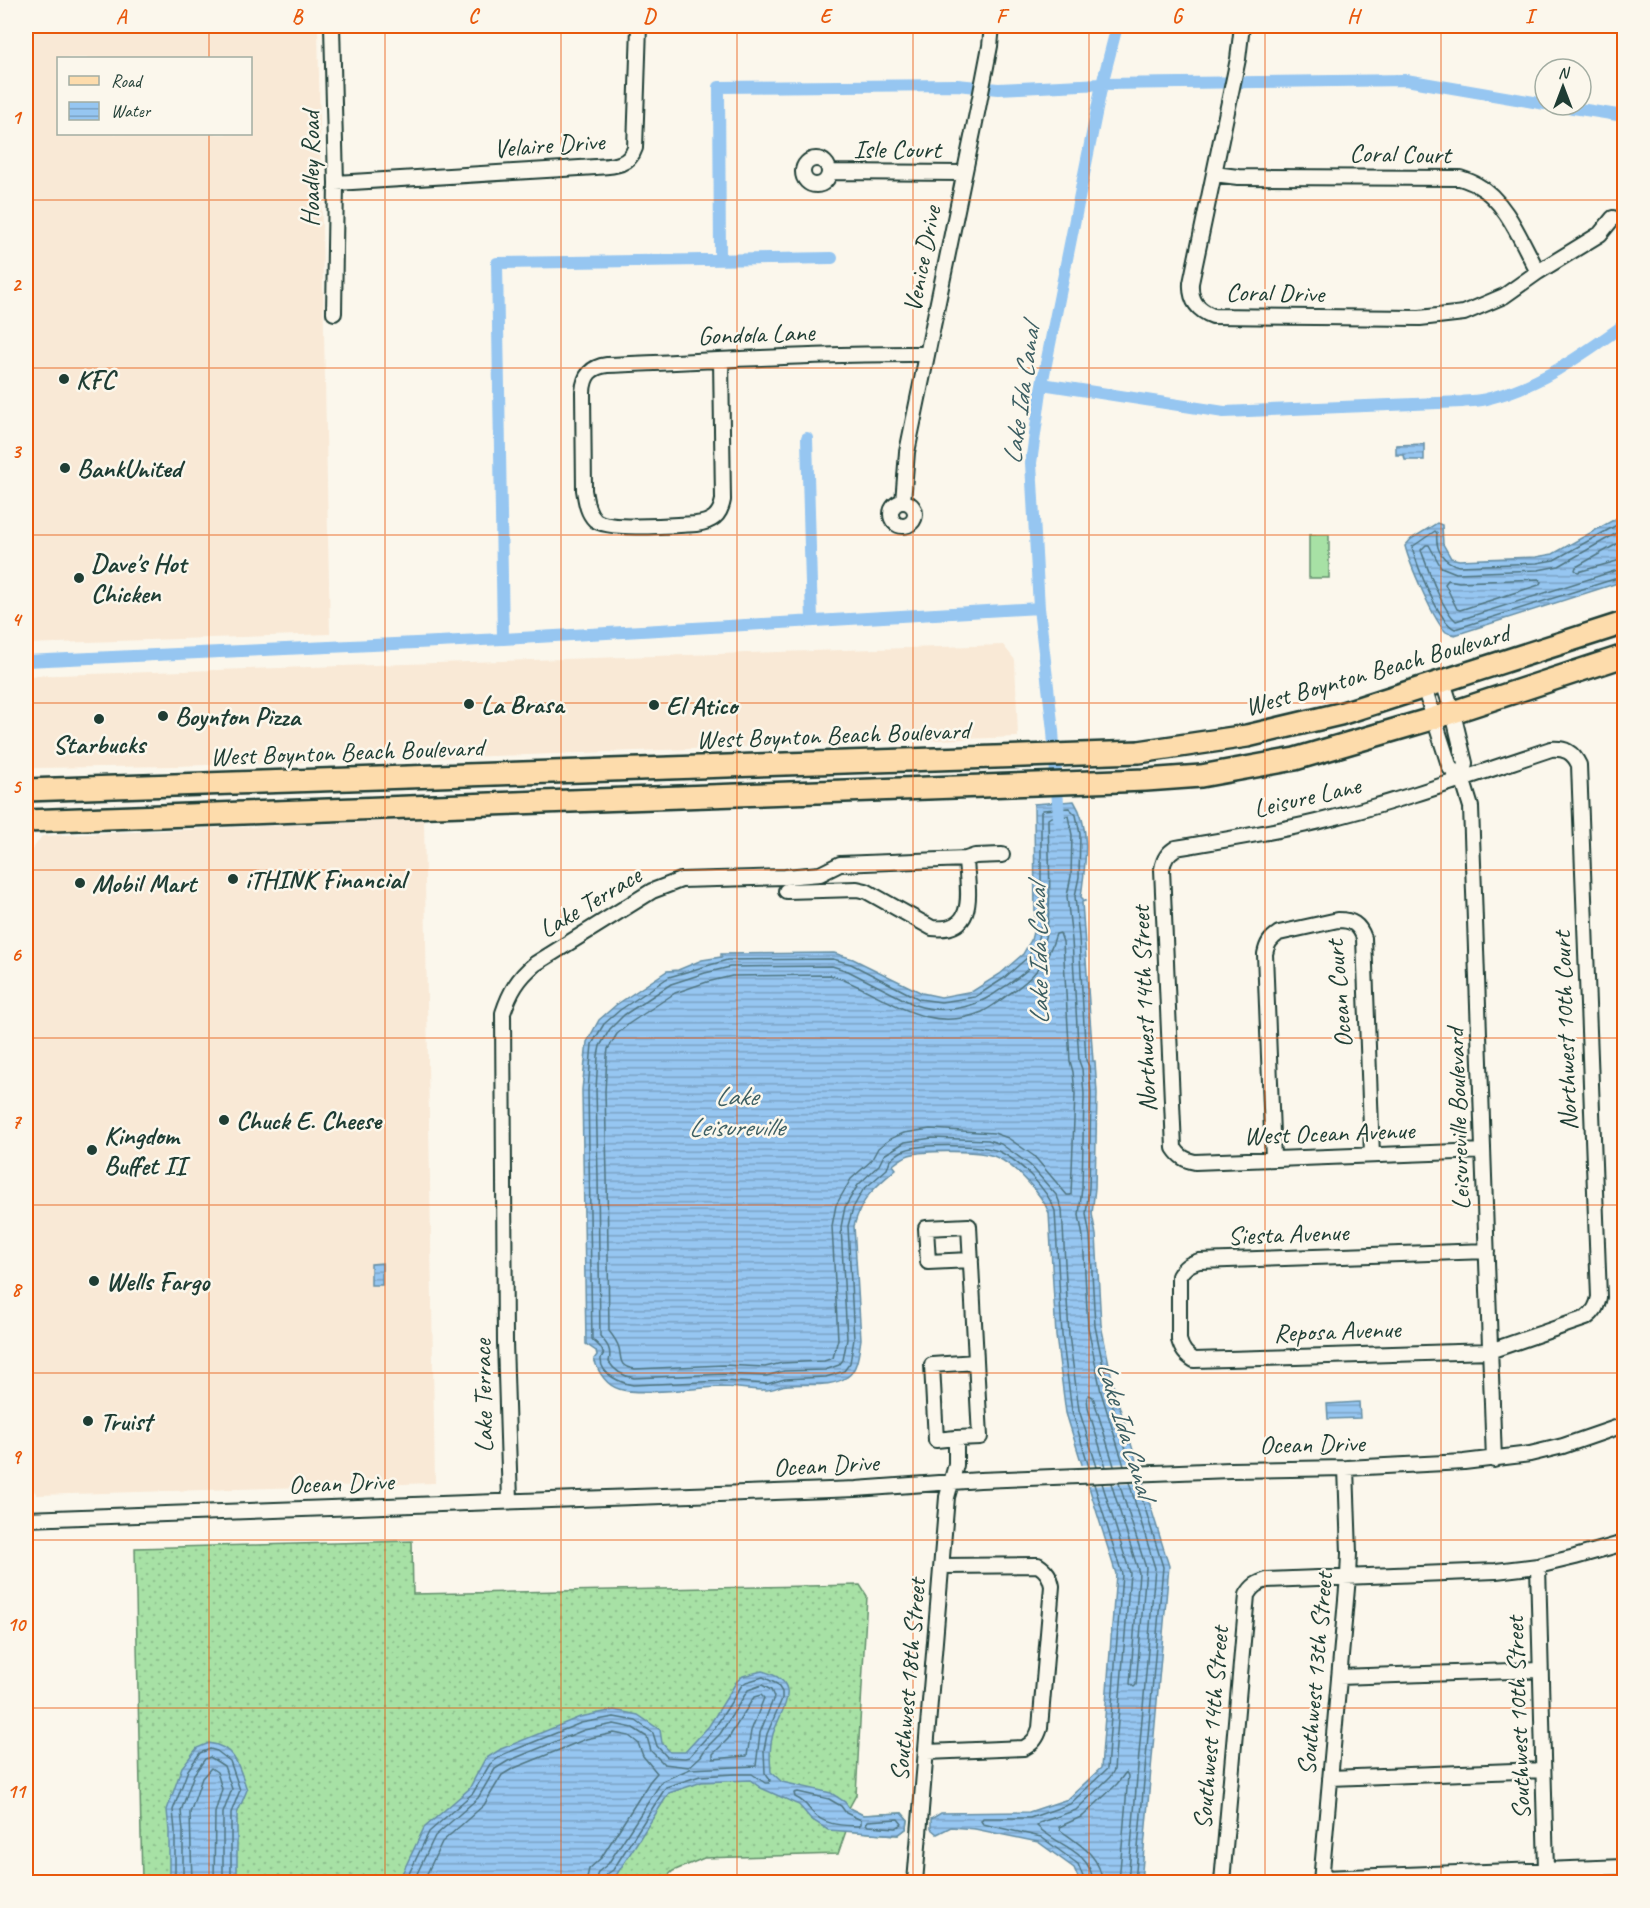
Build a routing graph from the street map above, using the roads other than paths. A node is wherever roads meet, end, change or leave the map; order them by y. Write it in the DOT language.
graph roads {
  1 [pos="332,26"];
  2 [pos="639,26"];
  3 [pos="992,26"];
  4 [pos="1242,26"];
  5 [pos="829,172"];
  6 [pos="964,173"];
  7 [pos="1214,174"];
  8 [pos="336,183"];
  9 [pos="1613,218"];
  10 [pos="1538,273"];
  11 [pos="334,313"];
  12 [pos="927,354"];
  13 [pos="721,360"];
  14 [pos="903,502"];
  15 [pos="1624,623"];
  16 [pos="1624,656"];
  17 [pos="1433,685"];
  18 [pos="1444,716"];
  19 [pos="434,776"];
  20 [pos="386,778"];
  21 [pos="1462,778"];
  22 [pos="26,790"];
  23 [pos="403,806"];
  24 [pos="357,808"];
  25 [pos="26,821"];
  26 [pos="1002,855"];
  27 [pos="966,859"];
  28 [pos="1164,860"];
  29 [pos="786,891"];
  30 [pos="1483,1151"];
  31 [pos="1179,1155"];
  32 [pos="1372,1155"];
  33 [pos="1273,1159"];
  34 [pos="1487,1251"];
  35 [pos="971,1260"];
  36 [pos="1490,1351"];
  37 [pos="1187,1355"];
  38 [pos="976,1362"];
  39 [pos="1624,1425"];
  40 [pos="956,1438"];
  41 [pos="1494,1460"];
  42 [pos="1346,1468"];
  43 [pos="952,1482"];
  44 [pos="510,1502"];
  45 [pos="26,1519"];
  46 [pos="1624,1543"];
  47 [pos="942,1566"];
  48 [pos="1538,1566"];
  49 [pos="1348,1577"];
  50 [pos="1540,1670"];
  51 [pos="1339,1677"];
  52 [pos="927,1752"];
  53 [pos="1543,1770"];
  54 [pos="1330,1778"];
  55 [pos="1624,1867"];
  56 [pos="1546,1869"];
  57 [pos="1321,1880"];
  58 [pos="915,1882"];
  59 [pos="1222,1882"];
  1 -- 8 [label="street, Hoadley Road"];
  2 -- 8 [label="street, Velaire Drive"];
  3 -- 6 [label="street, Venice Drive"];
  4 -- 7 [label="street, Coral Drive"];
  5 -- 6 [label="street, Isle Court"];
  6 -- 12 [label="street, Venice Drive"];
  7 -- 10 [label="street, Coral Court"];
  7 -- 10 [label="street, Coral Drive"];
  8 -- 11 [label="street, Hoadley Road"];
  9 -- 10 [label="street, Coral Drive"];
  12 -- 13 [label="street, Gondola Lane"];
  12 -- 14 [label="street, Venice Drive"];
  13 -- 13 [label="street, Gondola Lane"];
  15 -- 17 [label="main road, West Boynton Beach Boulevard"];
  16 -- 18 [label="main road"];
  17 -- 18 [label="street, Leisureville Boulevard"];
  17 -- 18 [label="street, Leisureville Boulevard"];
  17 -- 19 [label="main road, West Boynton Beach Boulevard"];
  18 -- 21 [label="street, Leisureville Boulevard"];
  18 -- 23 [label="main road"];
  19 -- 20 [label="main road, West Boynton Beach Boulevard"];
  19 -- 23 [label="main road"];
  20 -- 22 [label="main road, West Boynton Beach Boulevard"];
  20 -- 24 [label="main road"];
  21 -- 28 [label="street, Leisure Lane"];
  21 -- 30 [label="street, Leisureville Boulevard"];
  21 -- 36 [label="street, Northwest 10th Court"];
  23 -- 24 [label="main road"];
  24 -- 25 [label="main road"];
  26 -- 27 [label="street, Lake Terrace"];
  27 -- 29 [label="street"];
  27 -- 44 [label="street, Lake Terrace"];
  28 -- 31 [label="street, Northwest 14th Street"];
  30 -- 32 [label="street, West Ocean Avenue"];
  30 -- 34 [label="street, Leisureville Boulevard"];
  31 -- 33 [label="street, West Ocean Avenue"];
  32 -- 33 [label="street, West Ocean Avenue"];
  32 -- 33 [label="street, Ocean Court"];
  34 -- 36 [label="street, Leisureville Boulevard"];
  34 -- 37 [label="street, Siesta Avenue"];
  35 -- 38 [label="street"];
  36 -- 37 [label="street, Reposa Avenue"];
  36 -- 41 [label="street, Leisureville Boulevard"];
  38 -- 40 [label="street"];
  38 -- 40 [label="street"];
  39 -- 41 [label="street, Ocean Drive"];
  40 -- 43 [label="street, Southwest 18th Street"];
  41 -- 42 [label="street, Ocean Drive"];
  42 -- 43 [label="street, Ocean Drive"];
  42 -- 49 [label="street, Southwest 13th Street"];
  43 -- 44 [label="street, Ocean Drive"];
  43 -- 47 [label="street, Southwest 18th Street"];
  44 -- 45 [label="street, Ocean Drive"];
  46 -- 48 [label="street"];
  47 -- 52 [label="street, Southwest 18th Street"];
  47 -- 52 [label="street"];
  48 -- 49 [label="street"];
  48 -- 50 [label="street, Southwest 10th Street"];
  49 -- 51 [label="street, Southwest 13th Street"];
  49 -- 59 [label="street, Southwest 14th Street"];
  50 -- 51 [label="street"];
  50 -- 53 [label="street, Southwest 10th Street"];
  51 -- 54 [label="street, Southwest 13th Street"];
  52 -- 58 [label="street, Southwest 18th Street"];
  53 -- 54 [label="street"];
  53 -- 56 [label="street, Southwest 10th Street"];
  54 -- 57 [label="street, Southwest 13th Street"];
  55 -- 56 [label="street"];
  56 -- 57 [label="street"];
}
